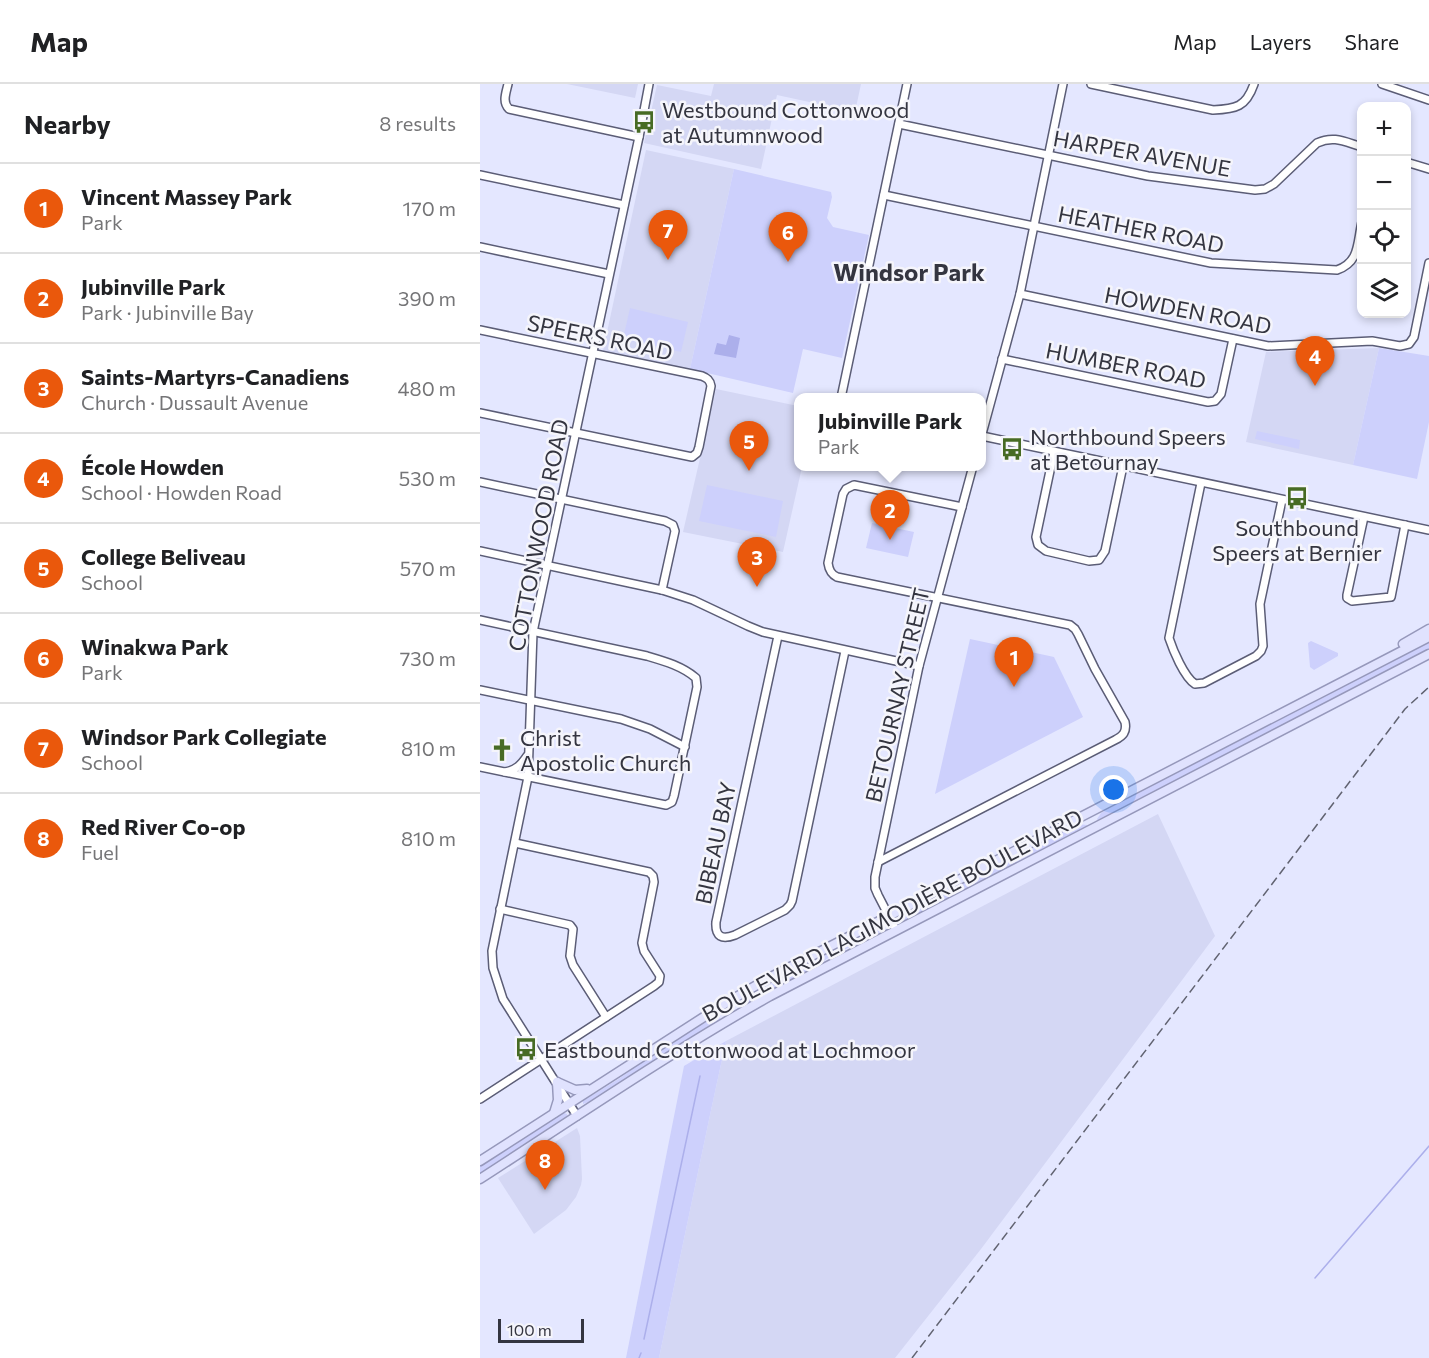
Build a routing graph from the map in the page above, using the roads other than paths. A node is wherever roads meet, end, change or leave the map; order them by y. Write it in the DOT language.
graph roads {
  1 [pos="508,84"];
  2 [pos="649,84"];
  3 [pos="907,84"];
  4 [pos="1063,84"];
  5 [pos="1091,84"];
  6 [pos="1254,84"];
  7 [pos="1382,84"];
  8 [pos="1398,86"];
  9 [pos="1429,100"];
  10 [pos="899,124"];
  11 [pos="639,137"];
  12 [pos="1357,145"];
  13 [pos="1048,155"];
  14 [pos="1411,163"];
  15 [pos="1429,169"];
  16 [pos="480,175"];
  17 [pos="884,195"];
  18 [pos="624,205"];
  19 [pos="1034,226"];
  20 [pos="1357,244"];
  21 [pos="480,247"];
  22 [pos="1429,263"];
  23 [pos="609,274"];
  24 [pos="1020,294"];
  25 [pos="480,330"];
  26 [pos="1233,339"];
  27 [pos="592,353"];
  28 [pos="1002,359"];
  29 [pos="842,393"];
  30 [pos="480,413"];
  31 [pos="986,417"];
  32 [pos="575,433"];
  33 [pos="986,436"];
  34 [pos="1054,452"];
  35 [pos="1123,466"];
  36 [pos="972,471"];
  37 [pos="480,482"];
  38 [pos="1201,483"];
  39 [pos="561,499"];
  40 [pos="1282,500"];
  41 [pos="962,507"];
  42 [pos="1364,517"];
  43 [pos="1405,525"];
  44 [pos="1429,530"];
  45 [pos="480,551"];
  46 [pos="547,565"];
  47 [pos="662,590"];
  48 [pos="937,598"];
  49 [pos="480,620"];
  50 [pos="1429,629"];
  51 [pos="533,632"];
  52 [pos="778,636"];
  53 [pos="1429,637"];
  54 [pos="845,651"];
  55 [pos="1429,654"];
  56 [pos="1387,658"];
  57 [pos="919,666"];
  58 [pos="480,690"];
  59 [pos="530,700"];
  60 [pos="684,747"];
  61 [pos="528,754"];
  62 [pos="480,767"];
  63 [pos="505,772"];
  64 [pos="528,777"];
  65 [pos="1085,814"];
  66 [pos="1093,828"];
  67 [pos="515,843"];
  68 [pos="878,862"];
  69 [pos="500,909"];
  70 [pos="889,916"];
  71 [pos="896,930"];
  72 [pos="606,1017"];
  73 [pos="542,1058"];
  74 [pos="557,1082"];
  75 [pos="592,1088"];
  76 [pos="480,1099"];
  77 [pos="569,1103"];
  78 [pos="554,1113"];
  79 [pos="578,1116"];
  80 [pos="480,1161"];
  81 [pos="480,1179"];
  1 -- 11 [label="street"];
  2 -- 11 [label="street, COTTONWOOD ROAD"];
  3 -- 10 [label="street"];
  4 -- 13 [label="street"];
  5 -- 6 [label="street"];
  7 -- 8 [label="street"];
  8 -- 9 [label="street"];
  10 -- 13 [label="street, HARPER AVENUE"];
  10 -- 17 [label="street"];
  11 -- 18 [label="street, COTTONWOOD ROAD"];
  12 -- 13 [label="street, HARPER AVENUE"];
  13 -- 19 [label="street"];
  14 -- 15 [label="street"];
  16 -- 18 [label="street"];
  17 -- 19 [label="street, HEATHER ROAD"];
  17 -- 29 [label="street"];
  18 -- 23 [label="street, COTTONWOOD ROAD"];
  19 -- 20 [label="street, HEATHER ROAD"];
  19 -- 24 [label="street"];
  21 -- 23 [label="street"];
  22 -- 26 [label="street, HOWDEN ROAD"];
  23 -- 27 [label="street, COTTONWOOD ROAD"];
  24 -- 26 [label="street, HOWDEN ROAD"];
  24 -- 28 [label="street"];
  25 -- 27 [label="street, SPEERS ROAD"];
  26 -- 28 [label="street, HUMBER ROAD"];
  27 -- 32 [label="street, COTTONWOOD ROAD"];
  27 -- 32 [label="street, SPEERS ROAD"];
  28 -- 31 [label="street"];
  30 -- 32 [label="street"];
  32 -- 39 [label="street, COTTONWOOD ROAD"];
  33 -- 34 [label="street"];
  34 -- 35 [label="street"];
  34 -- 35 [label="street"];
  35 -- 38 [label="street"];
  36 -- 41 [label="street, BETOURNAY STREET"];
  37 -- 39 [label="street"];
  38 -- 40 [label="street"];
  38 -- 40 [label="street"];
  39 -- 46 [label="street, COTTONWOOD ROAD"];
  39 -- 47 [label="street"];
  40 -- 42 [label="street"];
  41 -- 48 [label="street, BETOURNAY STREET"];
  41 -- 48 [label="street"];
  42 -- 43 [label="street"];
  42 -- 43 [label="street"];
  43 -- 44 [label="street"];
  45 -- 46 [label="street"];
  46 -- 47 [label="street"];
  46 -- 51 [label="street, COTTONWOOD ROAD"];
  47 -- 52 [label="street"];
  48 -- 57 [label="street, BETOURNAY STREET"];
  48 -- 68 [label="street"];
  49 -- 51 [label="street"];
  50 -- 56 [label="main road"];
  51 -- 59 [label="street, COTTONWOOD ROAD"];
  51 -- 60 [label="street"];
  52 -- 54 [label="street"];
  52 -- 54 [label="street, BIBEAU BAY"];
  53 -- 56 [label="main road, BOULEVARD LAGIMODIÈRE BOULEVARD"];
  54 -- 57 [label="street"];
  55 -- 66 [label="main road, BOULEVARD LAGIMODIÈRE BOULEVARD"];
  56 -- 65 [label="main road, BOULEVARD LAGIMODIÈRE BOULEVARD"];
  57 -- 68 [label="street, BETOURNAY STREET"];
  58 -- 59 [label="street"];
  59 -- 60 [label="street"];
  59 -- 61 [label="street, COTTONWOOD ROAD"];
  60 -- 64 [label="street"];
  61 -- 63 [label="street"];
  61 -- 64 [label="street, COTTONWOOD ROAD"];
  62 -- 63 [label="street"];
  63 -- 64 [label="street"];
  64 -- 67 [label="street, COTTONWOOD ROAD"];
  65 -- 66 [label="main road"];
  65 -- 70 [label="main road, BOULEVARD LAGIMODIÈRE BOULEVARD"];
  66 -- 71 [label="main road, BOULEVARD LAGIMODIÈRE BOULEVARD"];
  67 -- 69 [label="street, COTTONWOOD ROAD"];
  67 -- 72 [label="street"];
  68 -- 70 [label="street, BETOURNAY STREET"];
  69 -- 72 [label="street"];
  69 -- 73 [label="street, COTTONWOOD ROAD"];
  70 -- 71 [label="street, BETOURNAY STREET"];
  70 -- 75 [label="main road, BOULEVARD LAGIMODIÈRE BOULEVARD"];
  71 -- 79 [label="main road, BOULEVARD LAGIMODIÈRE BOULEVARD"];
  72 -- 73 [label="street"];
  73 -- 74 [label="street, COTTONWOOD ROAD"];
  73 -- 76 [label="street"];
  74 -- 75 [label="main road"];
  74 -- 77 [label="street, COTTONWOOD ROAD"];
  74 -- 78 [label="main road"];
  75 -- 77 [label="main road, BOULEVARD LAGIMODIÈRE BOULEVARD"];
  77 -- 78 [label="main road, BOULEVARD LAGIMODIÈRE BOULEVARD"];
  77 -- 79 [label="street, COTTONWOOD ROAD"];
  78 -- 80 [label="main road, BOULEVARD LAGIMODIÈRE BOULEVARD"];
  79 -- 81 [label="main road, BOULEVARD LAGIMODIÈRE BOULEVARD"];
}
